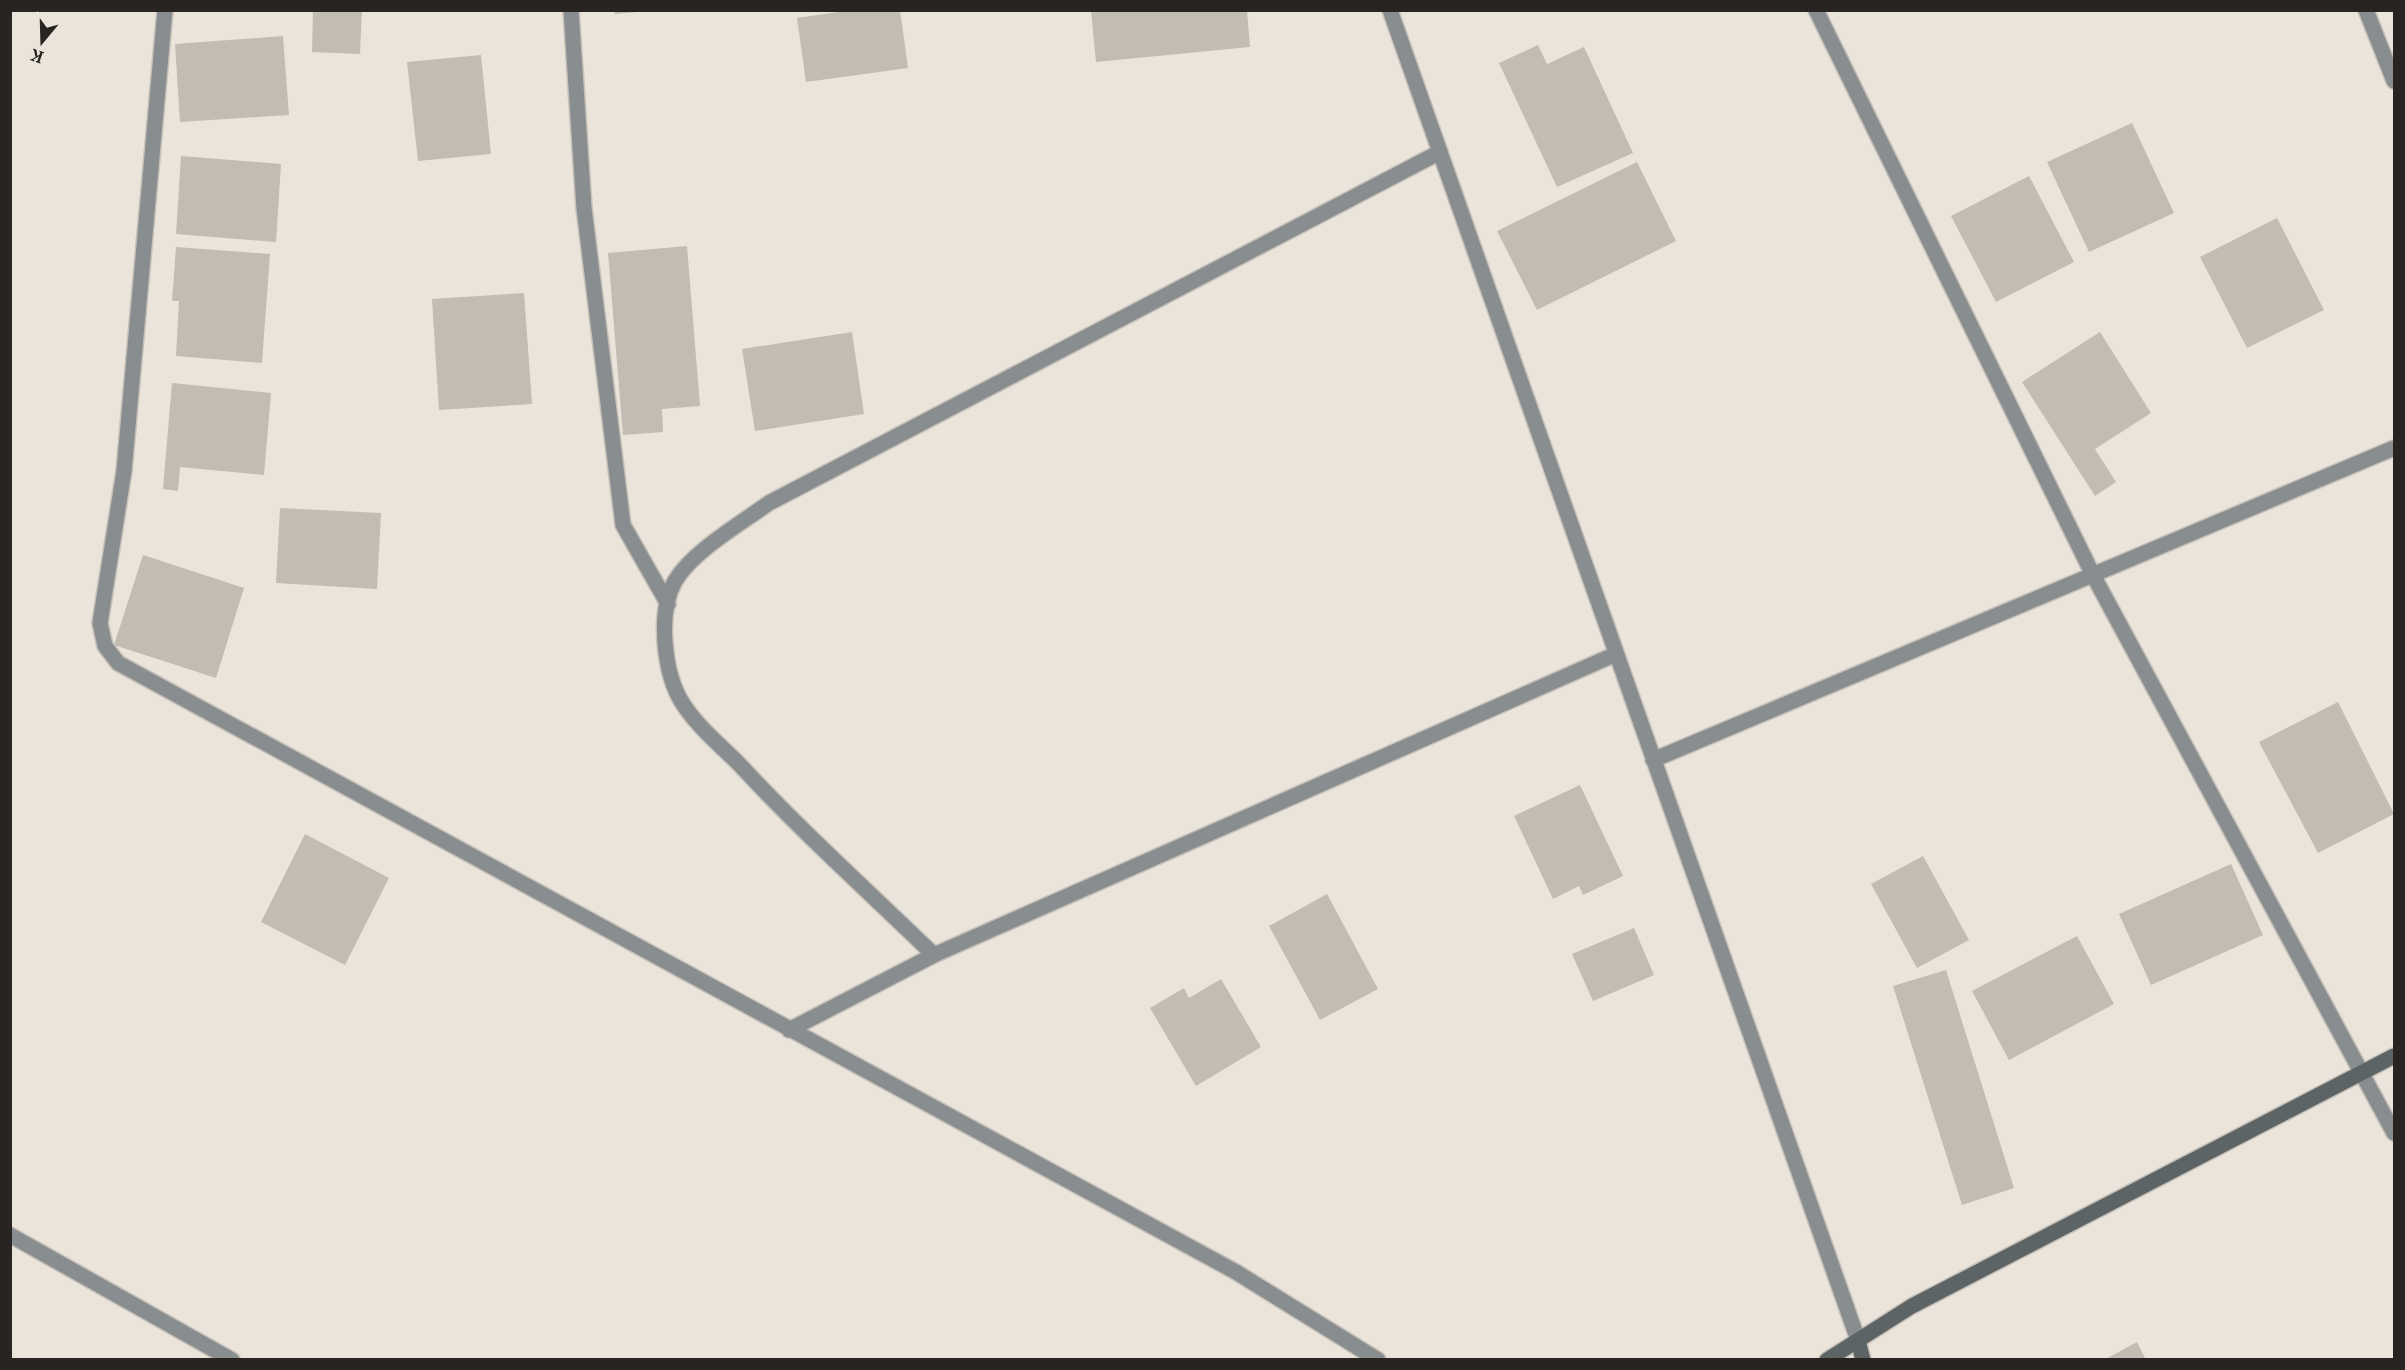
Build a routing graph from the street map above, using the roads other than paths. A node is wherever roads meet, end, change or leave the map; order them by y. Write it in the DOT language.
graph roads {
  1 [pos="165,10"];
  2 [pos="571,10"];
  3 [pos="1390,10"];
  4 [pos="1816,10"];
  5 [pos="2366,10"];
  6 [pos="2394,81"];
  7 [pos="1440,152"];
  8 [pos="2394,448"];
  9 [pos="2093,575"];
  10 [pos="668,604"];
  11 [pos="1616,654"];
  12 [pos="1653,760"];
  13 [pos="934,955"];
  14 [pos="789,1030"];
  15 [pos="2394,1056"];
  16 [pos="2363,1072"];
  17 [pos="2394,1133"];
  18 [pos="10,1235"];
  19 [pos="1858,1340"];
  20 [pos="232,1359"];
  21 [pos="1378,1359"];
  22 [pos="1827,1359"];
  23 [pos="1863,1359"];
  1 -- 14 [label="street"];
  2 -- 10 [label="street"];
  3 -- 7 [label="street"];
  4 -- 9 [label="street"];
  5 -- 6 [label="street"];
  7 -- 10 [label="street"];
  7 -- 11 [label="street"];
  8 -- 9 [label="street"];
  9 -- 12 [label="street"];
  9 -- 16 [label="street"];
  10 -- 13 [label="street"];
  11 -- 12 [label="street"];
  11 -- 13 [label="street"];
  12 -- 19 [label="street"];
  13 -- 14 [label="street"];
  14 -- 21 [label="street"];
  15 -- 16 [label="main road"];
  16 -- 17 [label="street"];
  16 -- 19 [label="main road"];
  18 -- 20 [label="street"];
  19 -- 22 [label="main road"];
  19 -- 23 [label="main road"];
}
